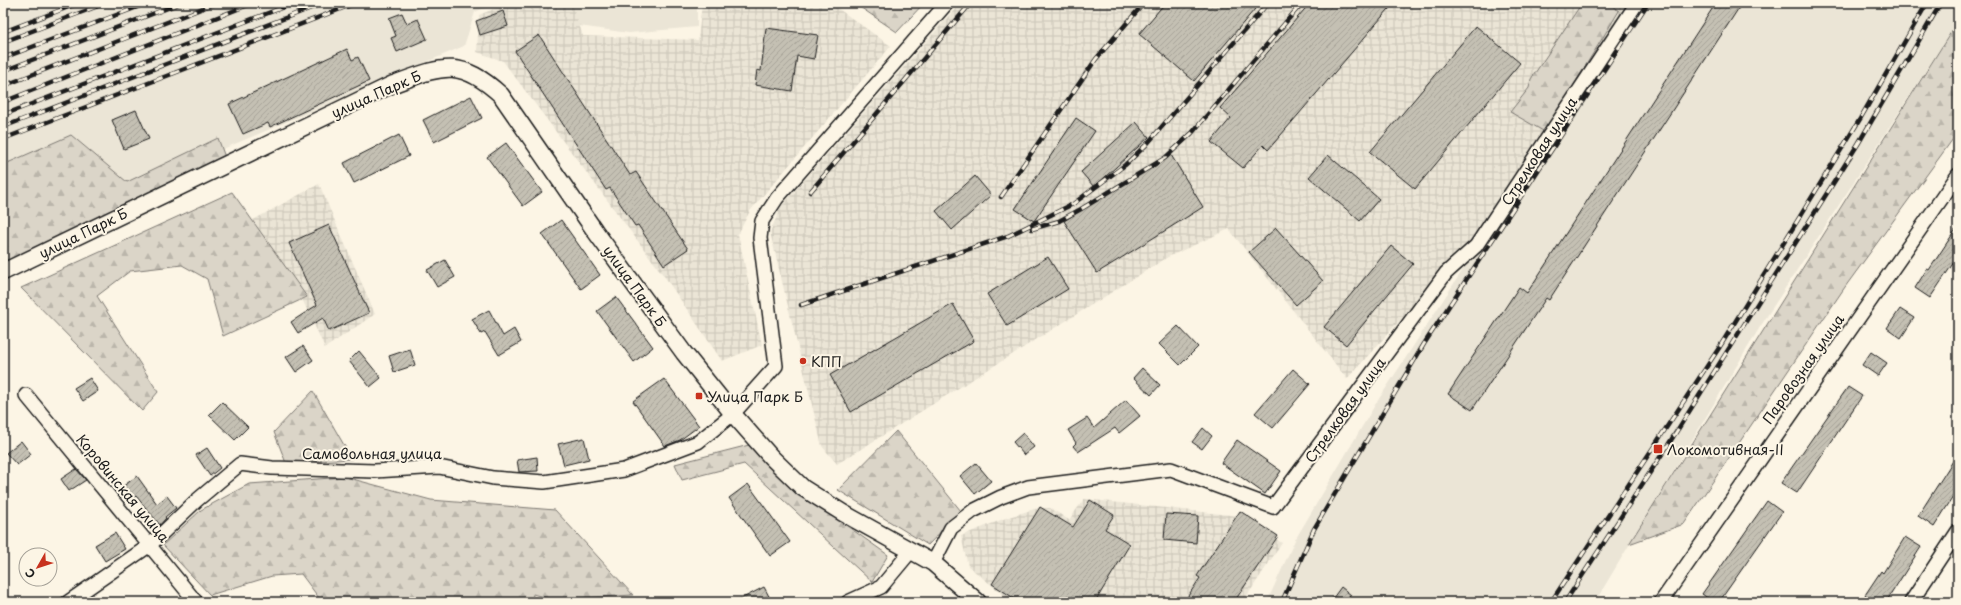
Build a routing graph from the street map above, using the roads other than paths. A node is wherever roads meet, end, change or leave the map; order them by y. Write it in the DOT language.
graph roads {
  1 [pos="947,3"];
  2 [pos="1637,3"];
  3 [pos="1958,175"];
  4 [pos="3,272"];
  5 [pos="26,395"];
  6 [pos="733,414"];
  7 [pos="1957,535"];
  8 [pos="150,545"];
  9 [pos="911,552"];
  10 [pos="933,563"];
  11 [pos="68,602"];
  12 [pos="196,602"];
  13 [pos="848,602"];
  14 [pos="978,602"];
  15 [pos="1661,602"];
  16 [pos="1911,602"];
  1 -- 6 [label="street, Самовольная улица"];
  2 -- 10 [label="street, Стрелковая улица"];
  3 -- 15 [label="street, Паровозная улица"];
  4 -- 6 [label="street, улица Парк Б"];
  5 -- 8 [label="street, Коровинская улица"];
  6 -- 8 [label="street, Самовольная улица"];
  6 -- 9 [label="street"];
  7 -- 16 [label="street"];
  8 -- 11 [label="street, Самовольная улица"];
  8 -- 12 [label="street, Коровинская улица"];
  9 -- 10 [label="street"];
  9 -- 13 [label="street"];
  10 -- 14 [label="street"];
}
